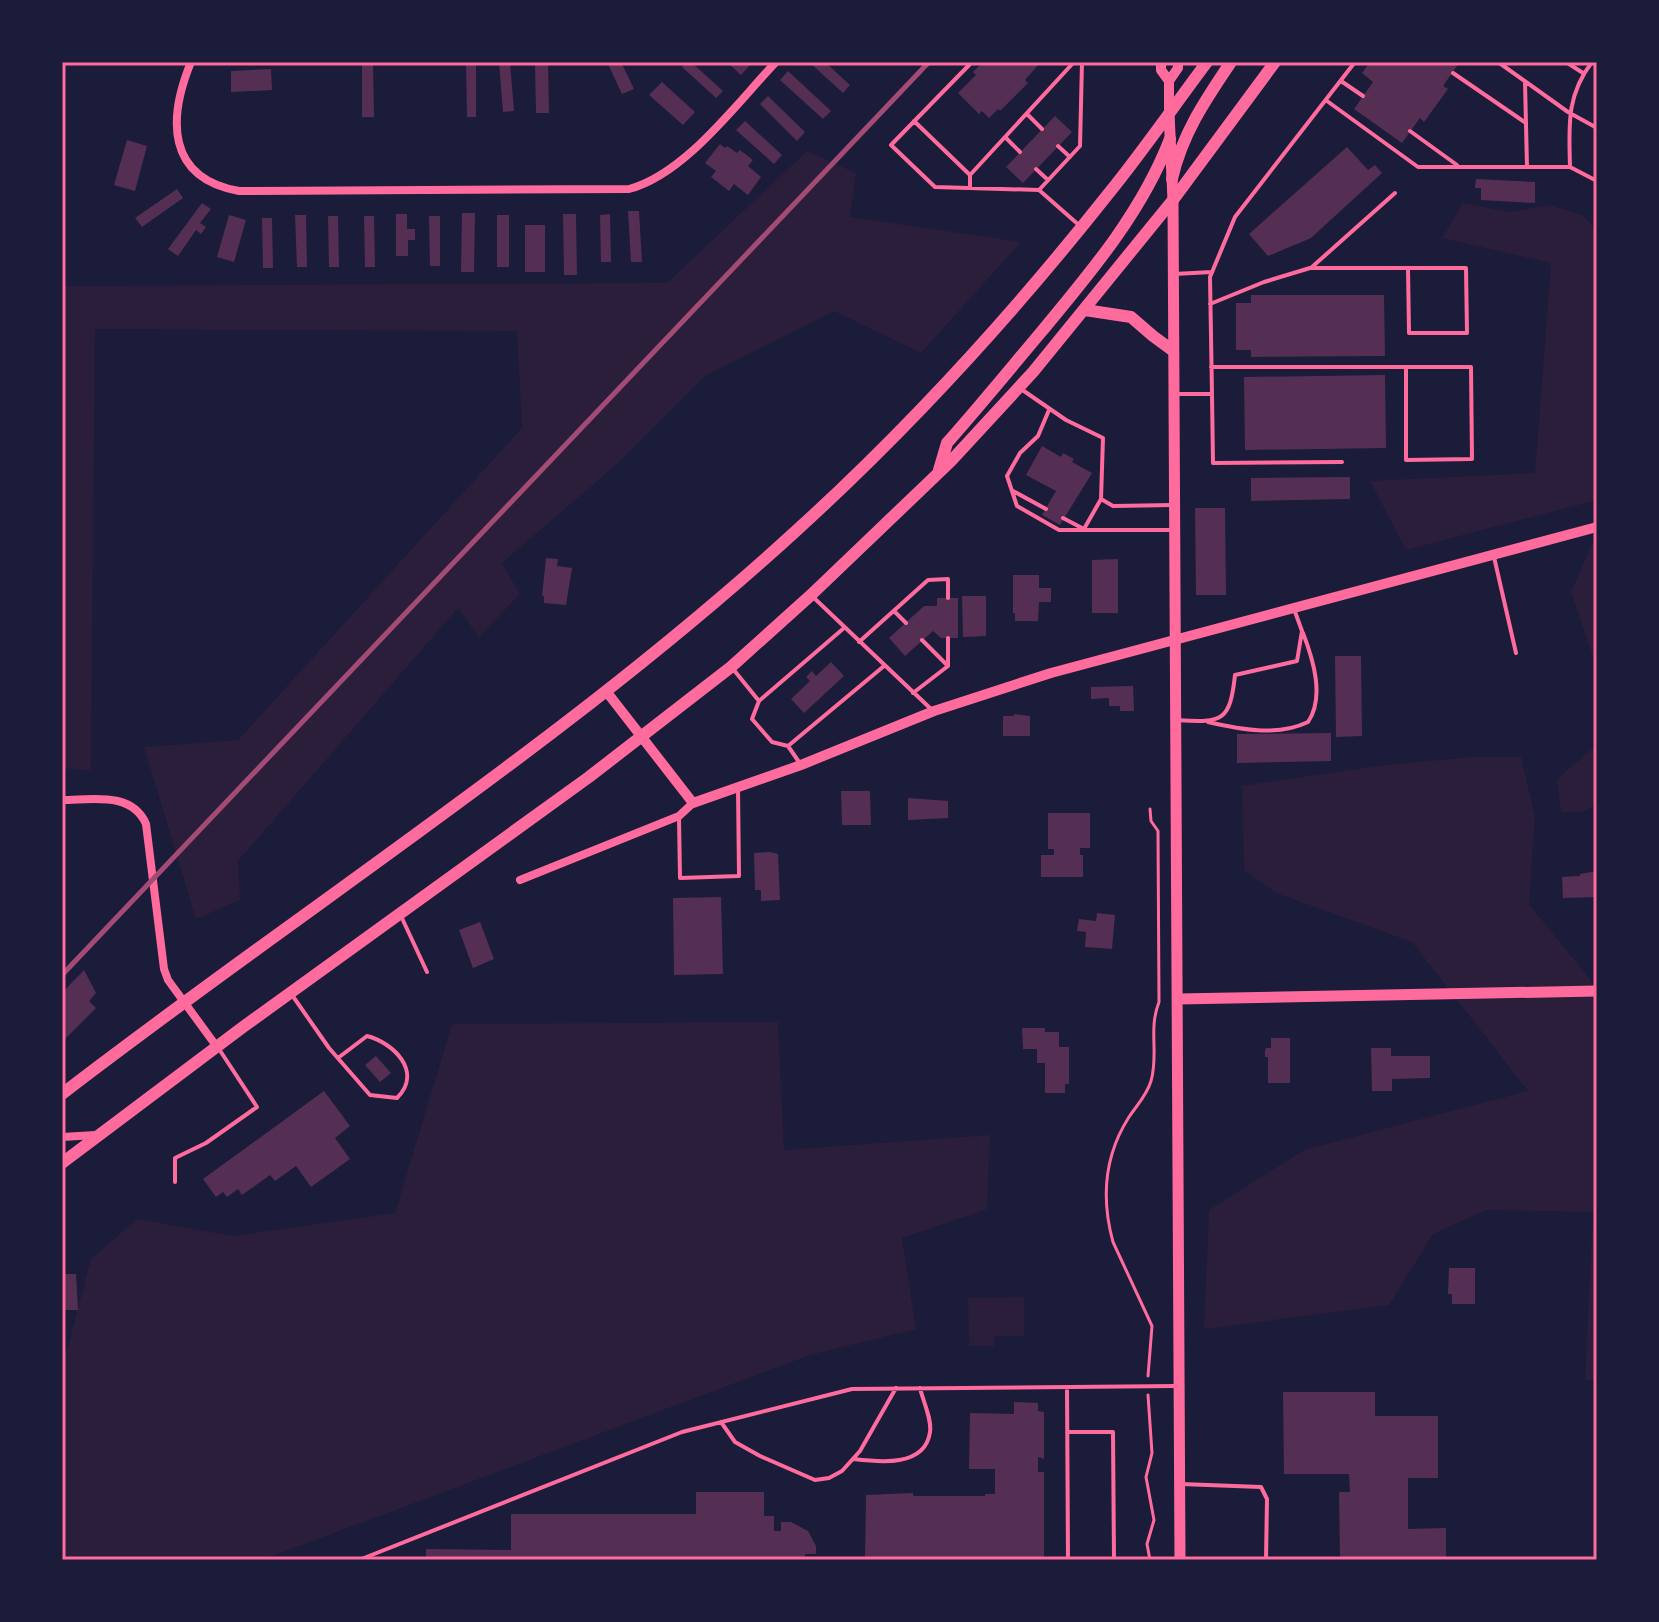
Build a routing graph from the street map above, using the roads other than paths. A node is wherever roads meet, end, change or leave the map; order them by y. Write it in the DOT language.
graph roads {
  1 [pos="191,62"];
  2 [pos="776,62"];
  3 [pos="972,62"];
  4 [pos="1074,62"];
  5 [pos="1082,62"];
  6 [pos="1161,62"];
  7 [pos="1178,62"];
  8 [pos="1207,62"];
  9 [pos="1231,62"];
  10 [pos="1275,62"];
  11 [pos="1355,62"];
  12 [pos="1498,62"];
  13 [pos="1566,62"];
  14 [pos="1592,62"];
  15 [pos="1453,73"];
  16 [pos="1583,73"];
  17 [pos="1169,81"];
  18 [pos="1341,81"];
  19 [pos="1525,82"];
  20 [pos="1363,96"];
  21 [pos="1327,101"];
  22 [pos="1568,112"];
  23 [pos="1027,113"];
  24 [pos="1169,113"];
  25 [pos="914,121"];
  26 [pos="1526,123"];
  27 [pos="1597,128"];
  28 [pos="1042,129"];
  29 [pos="1410,131"];
  30 [pos="1005,137"];
  31 [pos="1170,139"];
  32 [pos="1058,146"];
  33 [pos="1020,152"];
  34 [pos="1070,157"];
  35 [pos="1460,167"];
  36 [pos="1527,167"];
  37 [pos="1570,167"];
  38 [pos="1036,169"];
  39 [pos="970,175"];
  40 [pos="1172,179"];
  41 [pos="1048,180"];
  42 [pos="1597,181"];
  43 [pos="970,188"];
  44 [pos="1039,190"];
  45 [pos="1395,193"];
  46 [pos="1173,200"];
  47 [pos="1082,227"];
  48 [pos="1310,268"];
  49 [pos="1408,268"];
  50 [pos="1212,272"];
  51 [pos="1173,274"];
  52 [pos="1210,304"];
  53 [pos="1085,310"];
  54 [pos="1172,350"];
  55 [pos="1211,367"];
  56 [pos="1406,367"];
  57 [pos="1019,387"];
  58 [pos="1172,394"];
  59 [pos="1212,394"];
  60 [pos="1049,410"];
  61 [pos="1342,462"];
  62 [pos="938,473"];
  63 [pos="1010,490"];
  64 [pos="1101,499"];
  65 [pos="1173,505"];
  66 [pos="1046,509"];
  67 [pos="1063,518"];
  68 [pos="1597,527"];
  69 [pos="1084,530"];
  70 [pos="1173,530"];
  71 [pos="1494,555"];
  72 [pos="811,595"];
  73 [pos="948,598"];
  74 [pos="1294,609"];
  75 [pos="894,611"];
  76 [pos="906,623"];
  77 [pos="844,628"];
  78 [pos="1302,631"];
  79 [pos="948,638"];
  80 [pos="1174,639"];
  81 [pos="922,640"];
  82 [pos="859,642"];
  83 [pos="1516,653"];
  84 [pos="884,666"];
  85 [pos="948,666"];
  86 [pos="731,667"];
  87 [pos="606,691"];
  88 [pos="913,693"];
  89 [pos="759,701"];
  90 [pos="934,711"];
  91 [pos="1175,720"];
  92 [pos="1207,722"];
  93 [pos="640,738"];
  94 [pos="788,746"];
  95 [pos="801,765"];
  96 [pos="738,787"];
  97 [pos="62,800"];
  98 [pos="693,803"];
  99 [pos="679,816"];
  100 [pos="520,880"];
  101 [pos="400,913"];
  102 [pos="427,972"];
  103 [pos="1597,991"];
  104 [pos="290,993"];
  105 [pos="1178,999"];
  106 [pos="185,1003"];
  107 [pos="217,1047"];
  108 [pos="338,1058"];
  109 [pos="62,1094"];
  110 [pos="97,1135"];
  111 [pos="62,1137"];
  112 [pos="62,1163"];
  113 [pos="175,1182"];
  114 [pos="1178,1386"];
  115 [pos="1067,1387"];
  116 [pos="896,1388"];
  117 [pos="920,1388"];
  118 [pos="721,1422"];
  119 [pos="1067,1432"];
  120 [pos="853,1459"];
  121 [pos="1179,1484"];
  122 [pos="374,1557"];
  123 [pos="359,1560"];
  124 [pos="1068,1560"];
  125 [pos="1114,1560"];
  126 [pos="1180,1560"];
  127 [pos="1266,1560"];
  1 -- 2 [label="street"];
  3 -- 25 [label="lane"];
  4 -- 23 [label="lane"];
  5 -- 34 [label="lane"];
  6 -- 17 [label="street"];
  7 -- 17 [label="street"];
  8 -- 24 [label="main road"];
  9 -- 40 [label="main road"];
  10 -- 46 [label="main road"];
  11 -- 18 [label="lane"];
  12 -- 19 [label="lane"];
  13 -- 16 [label="lane"];
  14 -- 16 [label="lane"];
  15 -- 26 [label="lane"];
  16 -- 22 [label="lane"];
  17 -- 24 [label="street"];
  18 -- 20 [label="lane"];
  18 -- 21 [label="lane"];
  19 -- 22 [label="lane"];
  19 -- 26 [label="lane"];
  21 -- 35 [label="lane"];
  21 -- 50 [label="lane"];
  22 -- 27 [label="lane"];
  22 -- 37 [label="lane"];
  23 -- 28 [label="lane"];
  23 -- 30 [label="lane"];
  24 -- 31 [label="main road"];
  24 -- 47 [label="main road"];
  25 -- 39 [label="lane"];
  25 -- 43 [label="lane"];
  26 -- 36 [label="lane"];
  29 -- 35 [label="lane"];
  30 -- 33 [label="lane"];
  30 -- 39 [label="lane"];
  31 -- 40 [label="main road"];
  31 -- 62 [label="main road"];
  32 -- 34 [label="lane"];
  34 -- 41 [label="lane"];
  35 -- 36 [label="lane"];
  36 -- 37 [label="lane"];
  37 -- 42 [label="lane"];
  38 -- 41 [label="lane"];
  39 -- 43 [label="lane"];
  40 -- 46 [label="main road"];
  41 -- 44 [label="lane"];
  43 -- 44 [label="lane"];
  44 -- 47 [label="lane"];
  45 -- 48 [label="lane"];
  46 -- 51 [label="main road"];
  46 -- 53 [label="main road"];
  47 -- 87 [label="main road"];
  48 -- 49 [label="lane"];
  48 -- 52 [label="lane"];
  49 -- 49 [label="lane"];
  50 -- 51 [label="lane"];
  50 -- 52 [label="lane"];
  51 -- 54 [label="main road"];
  52 -- 55 [label="lane"];
  53 -- 54 [label="main road"];
  53 -- 57 [label="main road"];
  54 -- 58 [label="main road"];
  55 -- 56 [label="lane"];
  55 -- 59 [label="lane"];
  56 -- 56 [label="lane"];
  57 -- 60 [label="lane"];
  57 -- 62 [label="main road"];
  58 -- 59 [label="lane"];
  58 -- 65 [label="main road"];
  59 -- 61 [label="lane"];
  60 -- 63 [label="lane"];
  60 -- 64 [label="lane"];
  62 -- 72 [label="main road"];
  63 -- 66 [label="lane"];
  63 -- 69 [label="lane"];
  64 -- 65 [label="lane"];
  64 -- 69 [label="lane"];
  65 -- 70 [label="main road"];
  67 -- 69 [label="lane"];
  68 -- 71 [label="street"];
  69 -- 70 [label="lane"];
  70 -- 80 [label="main road"];
  71 -- 74 [label="street"];
  71 -- 83 [label="lane"];
  72 -- 77 [label="lane"];
  72 -- 86 [label="main road"];
  73 -- 75 [label="lane"];
  74 -- 78 [label="lane"];
  74 -- 80 [label="street"];
  75 -- 76 [label="lane"];
  75 -- 82 [label="lane"];
  77 -- 82 [label="lane"];
  77 -- 89 [label="lane"];
  78 -- 92 [label="lane"];
  78 -- 92 [label="lane"];
  79 -- 85 [label="lane"];
  80 -- 90 [label="street"];
  80 -- 91 [label="main road"];
  81 -- 85 [label="lane"];
  82 -- 84 [label="lane"];
  84 -- 88 [label="lane"];
  84 -- 94 [label="lane"];
  85 -- 88 [label="lane"];
  86 -- 89 [label="lane"];
  86 -- 93 [label="main road"];
  87 -- 93 [label="street"];
  87 -- 106 [label="main road"];
  88 -- 90 [label="lane"];
  89 -- 94 [label="lane"];
  90 -- 95 [label="street"];
  91 -- 92 [label="lane"];
  91 -- 105 [label="main road"];
  93 -- 98 [label="street"];
  93 -- 101 [label="main road"];
  94 -- 95 [label="lane"];
  95 -- 96 [label="street"];
  96 -- 98 [label="street"];
  96 -- 99 [label="lane"];
  97 -- 106 [label="street"];
  98 -- 99 [label="street"];
  99 -- 100 [label="street"];
  101 -- 102 [label="lane"];
  101 -- 104 [label="main road"];
  103 -- 105 [label="main road"];
  104 -- 107 [label="main road"];
  104 -- 108 [label="lane"];
  105 -- 114 [label="main road"];
  106 -- 107 [label="street"];
  106 -- 109 [label="main road"];
  107 -- 110 [label="main road"];
  107 -- 113 [label="lane"];
  108 -- 108 [label="lane"];
  110 -- 111 [label="street"];
  110 -- 112 [label="main road"];
  114 -- 115 [label="lane"];
  114 -- 121 [label="main road"];
  115 -- 117 [label="lane"];
  115 -- 119 [label="lane"];
  116 -- 117 [label="lane"];
  116 -- 118 [label="lane"];
  116 -- 120 [label="lane"];
  117 -- 120 [label="lane"];
  118 -- 120 [label="lane"];
  118 -- 122 [label="lane"];
  119 -- 124 [label="lane"];
  119 -- 125 [label="lane"];
  121 -- 126 [label="main road"];
  121 -- 127 [label="lane"];
  122 -- 123 [label="lane"];
}
